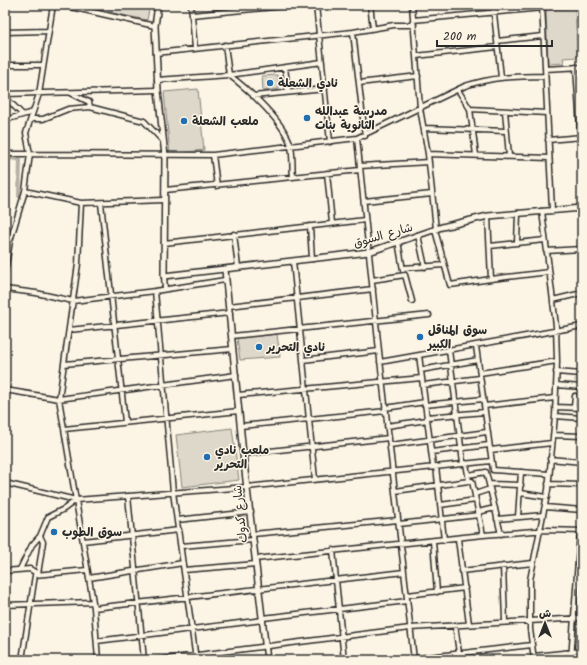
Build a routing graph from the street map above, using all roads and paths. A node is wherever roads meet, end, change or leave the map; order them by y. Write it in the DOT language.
graph roads {
  1 [pos="53,5"];
  2 [pos="62,5"];
  3 [pos="158,5"];
  4 [pos="191,5"];
  5 [pos="295,5"];
  6 [pos="316,5"];
  7 [pos="370,5"];
  8 [pos="412,5"];
  9 [pos="493,5"];
  10 [pos="542,6"];
  11 [pos="251,7"];
  12 [pos="493,11"];
  13 [pos="192,15"];
  14 [pos="413,20"];
  15 [pos="414,25"];
  16 [pos="155,26"];
  17 [pos="373,28"];
  18 [pos="48,31"];
  19 [pos="5,32"];
  20 [pos="353,32"];
  21 [pos="319,36"];
  22 [pos="543,36"];
  23 [pos="496,41"];
  24 [pos="225,45"];
  25 [pos="497,46"];
  26 [pos="195,49"];
  27 [pos="156,53"];
  28 [pos="416,56"];
  29 [pos="322,62"];
  30 [pos="5,65"];
  31 [pos="43,65"];
  32 [pos="285,67"];
  33 [pos="576,67"];
  34 [pos="582,67"];
  35 [pos="545,69"];
  36 [pos="229,75"];
  37 [pos="418,76"];
  38 [pos="545,76"];
  39 [pos="501,77"];
  40 [pos="157,80"];
  41 [pos="359,83"];
  42 [pos="325,88"];
  43 [pos="158,90"];
  44 [pos="458,90"];
  45 [pos="288,92"];
  46 [pos="70,93"];
  47 [pos="5,94"];
  48 [pos="39,94"];
  49 [pos="253,96"];
  50 [pos="90,107"];
  51 [pos="420,108"];
  52 [pos="470,109"];
  53 [pos="505,111"];
  54 [pos="33,112"];
  55 [pos="547,113"];
  56 [pos="22,114"];
  57 [pos="31,119"];
  58 [pos="5,120"];
  59 [pos="424,128"];
  60 [pos="472,130"];
  61 [pos="506,131"];
  62 [pos="365,136"];
  63 [pos="581,137"];
  64 [pos="357,138"];
  65 [pos="548,140"];
  66 [pos="164,142"];
  67 [pos="330,142"];
  68 [pos="291,146"];
  69 [pos="5,154"];
  70 [pos="30,154"];
  71 [pos="428,154"];
  72 [pos="213,155"];
  73 [pos="476,155"];
  74 [pos="165,156"];
  75 [pos="509,156"];
  76 [pos="549,158"];
  77 [pos="582,159"];
  78 [pos="429,162"];
  79 [pos="360,168"];
  80 [pos="327,173"];
  81 [pos="293,177"];
  82 [pos="217,186"];
  83 [pos="165,190"];
  84 [pos="25,191"];
  85 [pos="432,194"];
  86 [pos="164,200"];
  87 [pos="364,202"];
  88 [pos="81,203"];
  89 [pos="101,203"];
  90 [pos="582,208"];
  91 [pos="552,210"];
  92 [pos="542,211"];
  93 [pos="518,213"];
  94 [pos="488,216"];
  95 [pos="366,220"];
  96 [pos="332,223"];
  97 [pos="310,226"];
  98 [pos="436,230"];
  99 [pos="234,234"];
  100 [pos="418,235"];
  101 [pos="545,240"];
  102 [pos="398,241"];
  103 [pos="164,243"];
  104 [pos="517,243"];
  105 [pos="490,246"];
  106 [pos="582,249"];
  107 [pos="546,251"];
  108 [pos="369,252"];
  109 [pos="312,259"];
  110 [pos="293,261"];
  111 [pos="444,265"];
  112 [pos="238,267"];
  113 [pos="425,267"];
  114 [pos="403,268"];
  115 [pos="225,270"];
  116 [pos="5,272"];
  117 [pos="549,272"];
  118 [pos="404,275"];
  119 [pos="164,276"];
  120 [pos="491,279"];
  121 [pos="226,280"];
  122 [pos="372,280"];
  123 [pos="5,289"];
  124 [pos="373,289"];
  125 [pos="165,290"];
  126 [pos="155,291"];
  127 [pos="582,292"];
  128 [pos="111,295"];
  129 [pos="297,298"];
  130 [pos="553,300"];
  131 [pos="73,301"];
  132 [pos="412,301"];
  133 [pos="229,306"];
  134 [pos="230,313"];
  135 [pos="430,315"];
  136 [pos="158,320"];
  137 [pos="376,320"];
  138 [pos="115,325"];
  139 [pos="582,326"];
  140 [pos="69,330"];
  141 [pos="300,330"];
  142 [pos="556,331"];
  143 [pos="232,336"];
  144 [pos="476,346"];
  145 [pos="233,349"];
  146 [pos="448,350"];
  147 [pos="379,351"];
  148 [pos="161,355"];
  149 [pos="419,355"];
  150 [pos="118,359"];
  151 [pos="303,360"];
  152 [pos="478,360"];
  153 [pos="557,361"];
  154 [pos="380,362"];
  155 [pos="64,364"];
  156 [pos="450,365"];
  157 [pos="421,370"];
  158 [pos="556,372"];
  159 [pos="582,374"];
  160 [pos="236,375"];
  161 [pos="480,376"];
  162 [pos="422,378"];
  163 [pos="382,381"];
  164 [pos="452,381"];
  165 [pos="576,382"];
  166 [pos="423,384"];
  167 [pos="163,385"];
  168 [pos="556,385"];
  169 [pos="582,387"];
  170 [pos="306,388"];
  171 [pos="5,390"];
  172 [pos="121,391"];
  173 [pos="238,395"];
  174 [pos="575,396"];
  175 [pos="555,398"];
  176 [pos="59,399"];
  177 [pos="483,399"];
  178 [pos="455,402"];
  179 [pos="425,403"];
  180 [pos="484,406"];
  181 [pos="555,407"];
  182 [pos="574,407"];
  183 [pos="582,408"];
  184 [pos="386,409"];
  185 [pos="239,411"];
  186 [pos="485,412"];
  187 [pos="457,414"];
  188 [pos="555,416"];
  189 [pos="165,418"];
  190 [pos="427,418"];
  191 [pos="582,418"];
  192 [pos="309,419"];
  193 [pos="125,422"];
  194 [pos="241,426"];
  195 [pos="387,426"];
  196 [pos="64,429"];
  197 [pos="487,432"];
  198 [pos="553,435"];
  199 [pos="460,436"];
  200 [pos="582,436"];
  201 [pos="389,438"];
  202 [pos="430,439"];
  203 [pos="552,443"];
  204 [pos="390,445"];
  205 [pos="312,446"];
  206 [pos="461,448"];
  207 [pos="489,448"];
  208 [pos="431,452"];
  209 [pos="243,454"];
  210 [pos="550,459"];
  211 [pos="491,460"];
  212 [pos="582,462"];
  213 [pos="465,463"];
  214 [pos="434,466"];
  215 [pos="392,471"];
  216 [pos="521,472"];
  217 [pos="549,474"];
  218 [pos="468,475"];
  219 [pos="316,479"];
  220 [pos="469,481"];
  221 [pos="5,483"];
  222 [pos="489,484"];
  223 [pos="548,484"];
  224 [pos="521,485"];
  225 [pos="582,485"];
  226 [pos="438,486"];
  227 [pos="247,487"];
  228 [pos="490,489"];
  229 [pos="395,491"];
  230 [pos="173,492"];
  231 [pos="520,493"];
  232 [pos="475,494"];
  233 [pos="128,496"];
  234 [pos="547,497"];
  235 [pos="76,500"];
  236 [pos="476,500"];
  237 [pos="440,505"];
  238 [pos="545,507"];
  239 [pos="495,508"];
  240 [pos="582,510"];
  241 [pos="251,512"];
  242 [pos="478,513"];
  243 [pos="543,515"];
  244 [pos="518,517"];
  245 [pos="497,519"];
  246 [pos="177,520"];
  247 [pos="442,520"];
  248 [pos="398,522"];
  249 [pos="179,530"];
  250 [pos="539,531"];
  251 [pos="581,531"];
  252 [pos="501,534"];
  253 [pos="483,535"];
  254 [pos="40,536"];
  255 [pos="132,536"];
  256 [pos="253,537"];
  257 [pos="458,538"];
  258 [pos="444,540"];
  259 [pos="83,541"];
  260 [pos="433,541"];
  261 [pos="401,543"];
  262 [pos="181,546"];
  263 [pos="333,550"];
  264 [pos="255,562"];
  265 [pos="183,563"];
  266 [pos="532,563"];
  267 [pos="503,566"];
  268 [pos="20,569"];
  269 [pos="87,570"];
  270 [pos="136,570"];
  271 [pos="184,570"];
  272 [pos="5,571"];
  273 [pos="461,571"];
  274 [pos="404,572"];
  275 [pos="38,574"];
  276 [pos="89,578"];
  277 [pos="335,580"];
  278 [pos="465,588"];
  279 [pos="258,589"];
  280 [pos="437,592"];
  281 [pos="188,596"];
  282 [pos="407,596"];
  283 [pos="407,601"];
  284 [pos="93,602"];
  285 [pos="140,604"];
  286 [pos="5,605"];
  287 [pos="30,605"];
  288 [pos="94,608"];
  289 [pos="338,609"];
  290 [pos="575,618"];
  291 [pos="582,618"];
  292 [pos="263,619"];
  293 [pos="530,620"];
  294 [pos="505,621"];
  295 [pos="469,624"];
  296 [pos="455,625"];
  297 [pos="410,628"];
  298 [pos="192,629"];
  299 [pos="140,635"];
  300 [pos="342,636"];
  301 [pos="97,641"];
  302 [pos="265,645"];
  303 [pos="532,645"];
  304 [pos="582,651"];
  305 [pos="572,652"];
  306 [pos="458,654"];
  307 [pos="196,658"];
  308 [pos="534,658"];
  309 [pos="414,659"];
  310 [pos="22,660"];
  311 [pos="98,660"];
  312 [pos="144,660"];
  313 [pos="158,660"];
  314 [pos="267,660"];
  315 [pos="344,660"];
  316 [pos="402,660"];
  317 [pos="460,660"];
  318 [pos="571,660"];
  1 -- 18 [label="street"];
  2 -- 16 [label="street"];
  3 -- 16 [label="street"];
  4 -- 13 [label="street"];
  5 -- 11 [label="street"];
  6 -- 21 [label="street"];
  7 -- 17 [label="street"];
  8 -- 14 [label="street"];
  9 -- 12 [label="street"];
  10 -- 12 [label="street"];
  10 -- 22 [label="street"];
  11 -- 13 [label="street"];
  12 -- 14 [label="street"];
  12 -- 23 [label="street"];
  13 -- 26 [label="street"];
  14 -- 15 [label="street"];
  15 -- 17 [label="street"];
  15 -- 28 [label="street"];
  16 -- 27 [label="street"];
  17 -- 20 [label="street"];
  18 -- 19 [label="street"];
  18 -- 31 [label="street"];
  20 -- 21 [label="street"];
  20 -- 41 [label="street"];
  21 -- 24 [label="street"];
  21 -- 29 [label="street"];
  22 -- 23 [label="street"];
  22 -- 35 [label="street"];
  23 -- 25 [label="street"];
  24 -- 26 [label="street"];
  24 -- 36 [label="street"];
  25 -- 28 [label="street"];
  25 -- 39 [label="street"];
  26 -- 27 [label="street"];
  27 -- 40 [label="street"];
  28 -- 37 [label="street"];
  29 -- 32 [label="street"];
  29 -- 42 [label="street"];
  30 -- 31 [label="street"];
  31 -- 48 [label="street"];
  32 -- 36 [label="street"];
  32 -- 45 [label="street"];
  33 -- 34 [label="street"];
  33 -- 35 [label="street"];
  33 -- 63 [label="street"];
  35 -- 38 [label="street"];
  36 -- 40 [label="street"];
  36 -- 49 [label="street"];
  37 -- 41 [label="street"];
  37 -- 51 [label="street"];
  38 -- 39 [label="street"];
  38 -- 55 [label="street"];
  39 -- 44 [label="street"];
  40 -- 43 [label="street"];
  41 -- 62 [label="street"];
  42 -- 45 [label="street"];
  42 -- 67 [label="street"];
  43 -- 46 [label="street"];
  43 -- 66 [label="street"];
  44 -- 51 [label="street"];
  44 -- 52 [label="street"];
  45 -- 49 [label="street"];
  46 -- 48 [label="street"];
  46 -- 50 [label="street"];
  47 -- 48 [label="street"];
  47 -- 56 [label="street"];
  48 -- 54 [label="street"];
  49 -- 68 [label="street"];
  50 -- 57 [label="street"];
  50 -- 66 [label="street"];
  51 -- 59 [label="street"];
  51 -- 62 [label="street"];
  52 -- 53 [label="street"];
  52 -- 60 [label="street"];
  53 -- 55 [label="street"];
  53 -- 61 [label="street"];
  54 -- 56 [label="street"];
  54 -- 57 [label="street"];
  55 -- 65 [label="street"];
  56 -- 58 [label="street"];
  57 -- 70 [label="street"];
  59 -- 60 [label="street"];
  59 -- 71 [label="street"];
  60 -- 61 [label="street"];
  60 -- 73 [label="street"];
  61 -- 75 [label="street"];
  62 -- 64 [label="street"];
  63 -- 65 [label="street"];
  63 -- 77 [label="street"];
  64 -- 67 [label="street"];
  64 -- 79 [label="street"];
  65 -- 76 [label="street"];
  66 -- 74 [label="street"];
  67 -- 68 [label="street"];
  68 -- 72 [label="street"];
  68 -- 81 [label="street"];
  69 -- 70 [label="street"];
  70 -- 74 [label="street"];
  70 -- 84 [label="street"];
  71 -- 73 [label="street"];
  71 -- 78 [label="street"];
  72 -- 74 [label="street"];
  72 -- 82 [label="street"];
  73 -- 75 [label="street"];
  74 -- 83 [label="street"];
  75 -- 76 [label="street"];
  76 -- 91 [label="street"];
  78 -- 79 [label="street"];
  78 -- 85 [label="street"];
  79 -- 80 [label="street"];
  79 -- 87 [label="street"];
  80 -- 81 [label="street"];
  80 -- 96 [label="street"];
  81 -- 82 [label="street"];
  82 -- 83 [label="street"];
  83 -- 86 [label="street"];
  84 -- 88 [label="street"];
  84 -- 116 [label="street"];
  85 -- 87 [label="street"];
  85 -- 98 [label="street"];
  86 -- 89 [label="street"];
  86 -- 103 [label="street"];
  87 -- 95 [label="street"];
  88 -- 89 [label="street"];
  88 -- 131 [label="street"];
  89 -- 128 [label="street"];
  90 -- 91 [label="street, شارع السوق"];
  91 -- 92 [label="street, شارع السوق"];
  92 -- 93 [label="street, شارع السوق"];
  92 -- 101 [label="street"];
  93 -- 94 [label="street, شارع السوق"];
  93 -- 104 [label="street"];
  94 -- 98 [label="street, شارع السوق"];
  94 -- 105 [label="street"];
  95 -- 96 [label="street"];
  95 -- 108 [label="street"];
  96 -- 97 [label="street"];
  97 -- 99 [label="street"];
  97 -- 109 [label="street"];
  98 -- 100 [label="street, شارع السوق"];
  98 -- 111 [label="street"];
  99 -- 103 [label="street"];
  99 -- 112 [label="street"];
  100 -- 102 [label="street, شارع السوق"];
  100 -- 113 [label="street"];
  101 -- 104 [label="street"];
  101 -- 107 [label="street"];
  102 -- 108 [label="street, شارع السوق"];
  102 -- 114 [label="street"];
  103 -- 119 [label="street"];
  104 -- 105 [label="street"];
  105 -- 120 [label="street"];
  106 -- 107 [label="street"];
  107 -- 117 [label="street"];
  108 -- 109 [label="street, شارع السوق"];
  108 -- 122 [label="street"];
  109 -- 110 [label="street, شارع السوق"];
  110 -- 112 [label="street, شارع السوق"];
  110 -- 129 [label="street"];
  111 -- 113 [label="street"];
  111 -- 120 [label="street"];
  112 -- 115 [label="street, شارع السوق"];
  113 -- 114 [label="street"];
  114 -- 118 [label="street"];
  115 -- 119 [label="street, شارع السوق"];
  115 -- 121 [label="street, شارع كدوك"];
  117 -- 120 [label="street"];
  117 -- 130 [label="street"];
  118 -- 122 [label="street"];
  118 -- 132 [label="street"];
  119 -- 125 [label="street"];
  121 -- 125 [label="street"];
  121 -- 133 [label="street, شارع كدوك"];
  122 -- 124 [label="street"];
  123 -- 131 [label="street"];
  124 -- 129 [label="street"];
  124 -- 137 [label="street"];
  125 -- 126 [label="street"];
  126 -- 128 [label="street"];
  126 -- 136 [label="street"];
  127 -- 130 [label="street"];
  128 -- 131 [label="street"];
  128 -- 138 [label="street"];
  129 -- 133 [label="street"];
  129 -- 141 [label="street"];
  130 -- 142 [label="street"];
  131 -- 140 [label="street"];
  133 -- 134 [label="street, شارع كدوك"];
  134 -- 136 [label="street"];
  134 -- 143 [label="street, شارع كدوك"];
  135 -- 137 [label="street"];
  136 -- 138 [label="street"];
  136 -- 148 [label="street"];
  137 -- 141 [label="street"];
  137 -- 147 [label="street"];
  138 -- 140 [label="street"];
  138 -- 150 [label="street"];
  139 -- 142 [label="street"];
  140 -- 155 [label="street"];
  141 -- 143 [label="street"];
  141 -- 151 [label="street"];
  142 -- 144 [label="street"];
  142 -- 153 [label="street"];
  143 -- 145 [label="street, شارع كدوك"];
  144 -- 146 [label="street"];
  144 -- 152 [label="street"];
  145 -- 148 [label="street"];
  145 -- 160 [label="street, شارع كدوك"];
  146 -- 149 [label="street"];
  146 -- 156 [label="street"];
  147 -- 151 [label="street"];
  147 -- 154 [label="street"];
  148 -- 150 [label="street"];
  148 -- 167 [label="street"];
  149 -- 154 [label="street"];
  149 -- 157 [label="street"];
  150 -- 155 [label="street"];
  150 -- 172 [label="street"];
  151 -- 170 [label="street"];
  152 -- 156 [label="street"];
  152 -- 161 [label="street"];
  153 -- 158 [label="street"];
  153 -- 161 [label="street"];
  154 -- 163 [label="street"];
  155 -- 176 [label="street"];
  156 -- 157 [label="street"];
  156 -- 164 [label="street"];
  157 -- 162 [label="street"];
  158 -- 165 [label="street"];
  158 -- 168 [label="street"];
  159 -- 165 [label="street"];
  160 -- 167 [label="street"];
  160 -- 173 [label="street, شارع كدوك"];
  161 -- 164 [label="street"];
  161 -- 177 [label="street"];
  162 -- 163 [label="street"];
  162 -- 166 [label="street"];
  163 -- 170 [label="street"];
  163 -- 184 [label="street"];
  164 -- 166 [label="street"];
  164 -- 178 [label="street"];
  165 -- 168 [label="street"];
  165 -- 169 [label="street"];
  166 -- 179 [label="street"];
  167 -- 172 [label="street"];
  167 -- 189 [label="street"];
  168 -- 175 [label="street"];
  170 -- 173 [label="street"];
  170 -- 192 [label="street"];
  171 -- 176 [label="street"];
  172 -- 176 [label="street"];
  172 -- 193 [label="street"];
  173 -- 185 [label="street, شارع كدوك"];
  174 -- 182 [label="street"];
  175 -- 180 [label="street"];
  175 -- 181 [label="street"];
  176 -- 196 [label="street"];
  177 -- 178 [label="street"];
  177 -- 180 [label="street"];
  178 -- 179 [label="street"];
  178 -- 187 [label="street"];
  179 -- 184 [label="street"];
  179 -- 190 [label="street"];
  180 -- 186 [label="street"];
  181 -- 182 [label="street"];
  181 -- 188 [label="street"];
  182 -- 183 [label="street"];
  184 -- 192 [label="street"];
  184 -- 195 [label="street"];
  185 -- 189 [label="street"];
  185 -- 194 [label="street, شارع كدوك"];
  186 -- 187 [label="street"];
  186 -- 197 [label="street"];
  187 -- 190 [label="street"];
  187 -- 199 [label="street"];
  188 -- 191 [label="street"];
  188 -- 198 [label="street"];
  189 -- 193 [label="street"];
  189 -- 230 [label="street"];
  190 -- 195 [label="street"];
  190 -- 202 [label="street"];
  192 -- 194 [label="street"];
  192 -- 205 [label="street"];
  193 -- 196 [label="street"];
  194 -- 209 [label="street, شارع كدوك"];
  195 -- 201 [label="street"];
  196 -- 235 [label="street"];
  197 -- 199 [label="street"];
  197 -- 207 [label="street"];
  198 -- 200 [label="street"];
  198 -- 203 [label="street"];
  199 -- 202 [label="street"];
  199 -- 206 [label="street"];
  201 -- 204 [label="street"];
  201 -- 205 [label="street"];
  202 -- 204 [label="street"];
  202 -- 208 [label="street"];
  203 -- 207 [label="street"];
  203 -- 210 [label="street"];
  204 -- 215 [label="street"];
  205 -- 209 [label="street"];
  205 -- 219 [label="street"];
  206 -- 207 [label="street"];
  206 -- 208 [label="street"];
  206 -- 213 [label="street"];
  207 -- 211 [label="street"];
  208 -- 214 [label="street"];
  209 -- 227 [label="street, شارع كدوك"];
  210 -- 212 [label="street"];
  210 -- 217 [label="street"];
  211 -- 213 [label="street"];
  211 -- 216 [label="street"];
  213 -- 214 [label="street"];
  213 -- 218 [label="street"];
  214 -- 215 [label="street"];
  214 -- 226 [label="street"];
  215 -- 219 [label="street"];
  215 -- 229 [label="street"];
  216 -- 217 [label="street"];
  216 -- 224 [label="street"];
  217 -- 223 [label="street"];
  218 -- 220 [label="street"];
  218 -- 222 [label="street"];
  219 -- 227 [label="street"];
  220 -- 226 [label="street"];
  220 -- 232 [label="street"];
  221 -- 235 [label="street"];
  222 -- 224 [label="street"];
  222 -- 228 [label="street"];
  223 -- 225 [label="street"];
  223 -- 234 [label="street"];
  224 -- 231 [label="street"];
  226 -- 229 [label="street"];
  226 -- 237 [label="street"];
  227 -- 230 [label="street"];
  227 -- 241 [label="street, شارع كدوك"];
  228 -- 232 [label="street"];
  228 -- 239 [label="street"];
  229 -- 248 [label="street"];
  230 -- 233 [label="street"];
  230 -- 246 [label="street"];
  231 -- 234 [label="street"];
  231 -- 244 [label="street"];
  232 -- 236 [label="street"];
  233 -- 235 [label="street"];
  233 -- 255 [label="street"];
  234 -- 238 [label="street"];
  235 -- 254 [label="street"];
  235 -- 259 [label="street"];
  236 -- 237 [label="street"];
  236 -- 242 [label="street"];
  237 -- 247 [label="street"];
  238 -- 240 [label="street"];
  238 -- 243 [label="street"];
  239 -- 242 [label="street"];
  239 -- 245 [label="street"];
  241 -- 246 [label="street"];
  241 -- 256 [label="street, شارع كدوك"];
  242 -- 247 [label="street"];
  242 -- 253 [label="street"];
  243 -- 244 [label="street"];
  243 -- 250 [label="street"];
  244 -- 245 [label="street"];
  245 -- 252 [label="street"];
  246 -- 249 [label="street"];
  247 -- 248 [label="street"];
  247 -- 258 [label="street"];
  248 -- 256 [label="street"];
  248 -- 261 [label="street"];
  249 -- 255 [label="street"];
  249 -- 262 [label="street"];
  250 -- 251 [label="street"];
  250 -- 252 [label="street"];
  250 -- 266 [label="street"];
  251 -- 290 [label="street"];
  252 -- 253 [label="street"];
  253 -- 257 [label="street"];
  254 -- 268 [label="street"];
  254 -- 275 [label="street"];
  255 -- 259 [label="street"];
  255 -- 270 [label="street"];
  256 -- 262 [label="street"];
  256 -- 264 [label="street, شارع كدوك"];
  257 -- 258 [label="street"];
  257 -- 273 [label="street"];
  258 -- 260 [label="street"];
  259 -- 269 [label="street"];
  260 -- 261 [label="street"];
  260 -- 280 [label="street"];
  261 -- 263 [label="street"];
  261 -- 274 [label="street"];
  262 -- 265 [label="street"];
  263 -- 264 [label="street"];
  263 -- 277 [label="street"];
  264 -- 271 [label="street"];
  264 -- 279 [label="street, شارع كدوك"];
  265 -- 270 [label="street"];
  265 -- 271 [label="street"];
  266 -- 267 [label="street"];
  266 -- 293 [label="street"];
  267 -- 273 [label="street"];
  267 -- 294 [label="street"];
  268 -- 272 [label="street"];
  268 -- 275 [label="street"];
  269 -- 275 [label="street"];
  269 -- 276 [label="street"];
  270 -- 276 [label="street"];
  270 -- 285 [label="street"];
  271 -- 281 [label="street"];
  273 -- 278 [label="street"];
  274 -- 277 [label="street"];
  274 -- 282 [label="street"];
  275 -- 287 [label="street"];
  276 -- 284 [label="street"];
  277 -- 279 [label="street"];
  277 -- 289 [label="street"];
  278 -- 280 [label="street"];
  278 -- 295 [label="street"];
  279 -- 281 [label="street"];
  279 -- 292 [label="street, شارع كدوك"];
  280 -- 282 [label="street"];
  281 -- 285 [label="street"];
  281 -- 298 [label="street"];
  282 -- 283 [label="street"];
  283 -- 289 [label="street"];
  283 -- 297 [label="street"];
  284 -- 287 [label="street"];
  284 -- 288 [label="street"];
  285 -- 288 [label="street"];
  285 -- 299 [label="street"];
  286 -- 287 [label="street"];
  287 -- 310 [label="street"];
  288 -- 301 [label="street"];
  289 -- 292 [label="street"];
  289 -- 300 [label="street"];
  290 -- 291 [label="street"];
  290 -- 293 [label="street"];
  290 -- 305 [label="street"];
  292 -- 298 [label="street"];
  292 -- 302 [label="street, شارع كدوك"];
  293 -- 294 [label="street"];
  293 -- 303 [label="street"];
  294 -- 295 [label="street"];
  295 -- 296 [label="street"];
  296 -- 297 [label="street"];
  296 -- 306 [label="street"];
  297 -- 300 [label="street"];
  297 -- 309 [label="street"];
  298 -- 299 [label="street"];
  298 -- 307 [label="street"];
  299 -- 301 [label="street"];
  299 -- 312 [label="street"];
  300 -- 302 [label="street"];
  300 -- 315 [label="street"];
  301 -- 311 [label="street"];
  302 -- 307 [label="street"];
  302 -- 314 [label="street, شارع كدوك"];
  303 -- 306 [label="street"];
  303 -- 308 [label="street"];
  304 -- 305 [label="street"];
  305 -- 308 [label="street"];
  305 -- 318 [label="street"];
  306 -- 309 [label="street"];
  306 -- 317 [label="street"];
  307 -- 313 [label="street"];
  309 -- 316 [label="street"];
}
